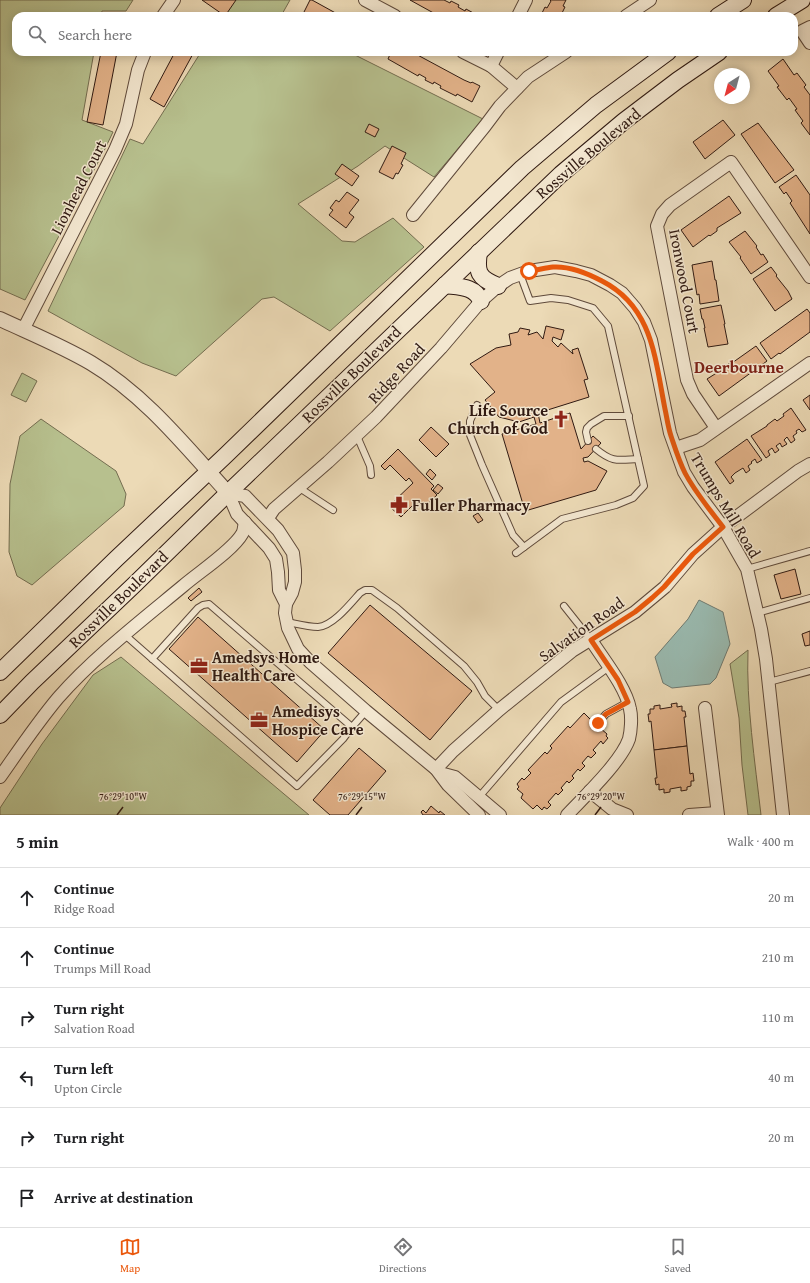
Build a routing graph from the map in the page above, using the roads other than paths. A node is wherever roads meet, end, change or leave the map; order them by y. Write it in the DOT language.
graph roads {
  1 [pos="174,0"];
  2 [pos="365,0"];
  3 [pos="526,0"];
  4 [pos="650,0"];
  5 [pos="743,0"];
  6 [pos="802,0"];
  7 [pos="166,12"];
  8 [pos="388,12"];
  9 [pos="520,12"];
  10 [pos="632,12"];
  11 [pos="724,12"];
  12 [pos="782,12"];
  13 [pos="806,29"];
  14 [pos="810,43"];
  15 [pos="143,56"];
  16 [pos="471,56"];
  17 [pos="496,56"];
  18 [pos="560,56"];
  19 [pos="663,56"];
  20 [pos="713,56"];
  21 [pos="491,66"];
  22 [pos="518,88"];
  23 [pos="413,215"];
  24 [pos="480,252"];
  25 [pos="555,267"];
  26 [pos="520,274"];
  27 [pos="810,277"];
  28 [pos="445,285"];
  29 [pos="498,286"];
  30 [pos="481,301"];
  31 [pos="0,319"];
  32 [pos="23,330"];
  33 [pos="810,363"];
  34 [pos="477,406"];
  35 [pos="629,416"];
  36 [pos="716,428"];
  37 [pos="357,436"];
  38 [pos="588,441"];
  39 [pos="676,448"];
  40 [pos="596,449"];
  41 [pos="638,459"];
  42 [pos="810,464"];
  43 [pos="208,472"];
  44 [pos="371,475"];
  45 [pos="298,488"];
  46 [pos="228,493"];
  47 [pos="333,510"];
  48 [pos="268,518"];
  49 [pos="245,522"];
  50 [pos="723,527"];
  51 [pos="524,547"];
  52 [pos="810,551"];
  53 [pos="516,553"];
  54 [pos="747,569"];
  55 [pos="810,598"];
  56 [pos="286,604"];
  57 [pos="564,606"];
  58 [pos="757,613"];
  59 [pos="287,622"];
  60 [pos="125,635"];
  61 [pos="591,640"];
  62 [pos="152,659"];
  63 [pos="608,667"];
  64 [pos="810,671"];
  65 [pos="0,672"];
  66 [pos="769,682"];
  67 [pos="628,702"];
  68 [pos="705,708"];
  69 [pos="499,710"];
  70 [pos="366,711"];
  71 [pos="0,715"];
  72 [pos="598,723"];
  73 [pos="352,727"];
  74 [pos="438,771"];
  75 [pos="0,777"];
  76 [pos="590,790"];
  77 [pos="479,797"];
  78 [pos="571,814"];
  79 [pos="718,814"];
  80 [pos="479,815"];
  81 [pos="500,815"];
  82 [pos="628,815"];
  83 [pos="689,815"];
  84 [pos="783,815"];
  1 -- 7 [label="street"];
  2 -- 8 [label="street"];
  3 -- 9 [label="street"];
  4 -- 10 [label="street"];
  5 -- 11 [label="main road"];
  6 -- 12 [label="main road"];
  13 -- 14 [label="street"];
  15 -- 32 [label="street, Lionhead Court"];
  16 -- 21 [label="street"];
  17 -- 21 [label="street"];
  18 -- 22 [label="street"];
  19 -- 43 [label="main road, Rossville Boulevard"];
  20 -- 24 [label="main road, Rossville Boulevard"];
  21 -- 22 [label="street"];
  22 -- 23 [label="street"];
  24 -- 28 [label="main road, Rossville Boulevard"];
  24 -- 29 [label="main road"];
  25 -- 26 [label="street, Ridge Road"];
  25 -- 39 [label="street, Trumps Mill Road"];
  26 -- 29 [label="street, Ridge Road"];
  26 -- 35 [label="lane"];
  27 -- 36 [label="street, Ironwood Court"];
  28 -- 30 [label="main road"];
  28 -- 46 [label="main road, Rossville Boulevard"];
  29 -- 30 [label="street, Ridge Road"];
  30 -- 37 [label="street, Ridge Road"];
  31 -- 32 [label="street"];
  32 -- 43 [label="street"];
  33 -- 36 [label="street"];
  34 -- 51 [label="lane"];
  35 -- 38 [label="lane"];
  35 -- 41 [label="lane"];
  36 -- 39 [label="street"];
  37 -- 44 [label="lane"];
  37 -- 45 [label="street, Ridge Road"];
  39 -- 50 [label="street, Trumps Mill Road"];
  40 -- 41 [label="lane"];
  41 -- 51 [label="lane"];
  42 -- 50 [label="street, Salvation Road"];
  43 -- 46 [label="street"];
  43 -- 65 [label="main road, Rossville Boulevard"];
  45 -- 47 [label="lane"];
  45 -- 48 [label="street, Ridge Road"];
  46 -- 48 [label="street"];
  46 -- 49 [label="street"];
  46 -- 71 [label="main road, Rossville Boulevard"];
  48 -- 56 [label="street"];
  49 -- 56 [label="street"];
  49 -- 60 [label="street"];
  50 -- 54 [label="street, Trumps Mill Road"];
  50 -- 61 [label="street, Salvation Road"];
  51 -- 53 [label="lane"];
  52 -- 54 [label="lane"];
  54 -- 58 [label="street, Trumps Mill Road"];
  55 -- 58 [label="lane"];
  56 -- 59 [label="street"];
  57 -- 61 [label="lane"];
  58 -- 66 [label="street, Trumps Mill Road"];
  59 -- 69 [label="lane"];
  59 -- 70 [label="street"];
  60 -- 62 [label="lane"];
  60 -- 75 [label="street"];
  61 -- 63 [label="street"];
  61 -- 69 [label="street, Salvation Road"];
  62 -- 73 [label="lane"];
  62 -- 73 [label="lane"];
  63 -- 67 [label="street"];
  63 -- 77 [label="lane"];
  64 -- 66 [label="lane"];
  66 -- 84 [label="street, Trumps Mill Road"];
  67 -- 72 [label="lane"];
  67 -- 76 [label="street"];
  68 -- 79 [label="street"];
  69 -- 74 [label="street, Salvation Road"];
  70 -- 73 [label="lane"];
  70 -- 74 [label="street"];
  74 -- 77 [label="street"];
  74 -- 80 [label="street"];
  76 -- 78 [label="street"];
  76 -- 82 [label="street"];
  77 -- 81 [label="street"];
  79 -- 83 [label="street"];
}
